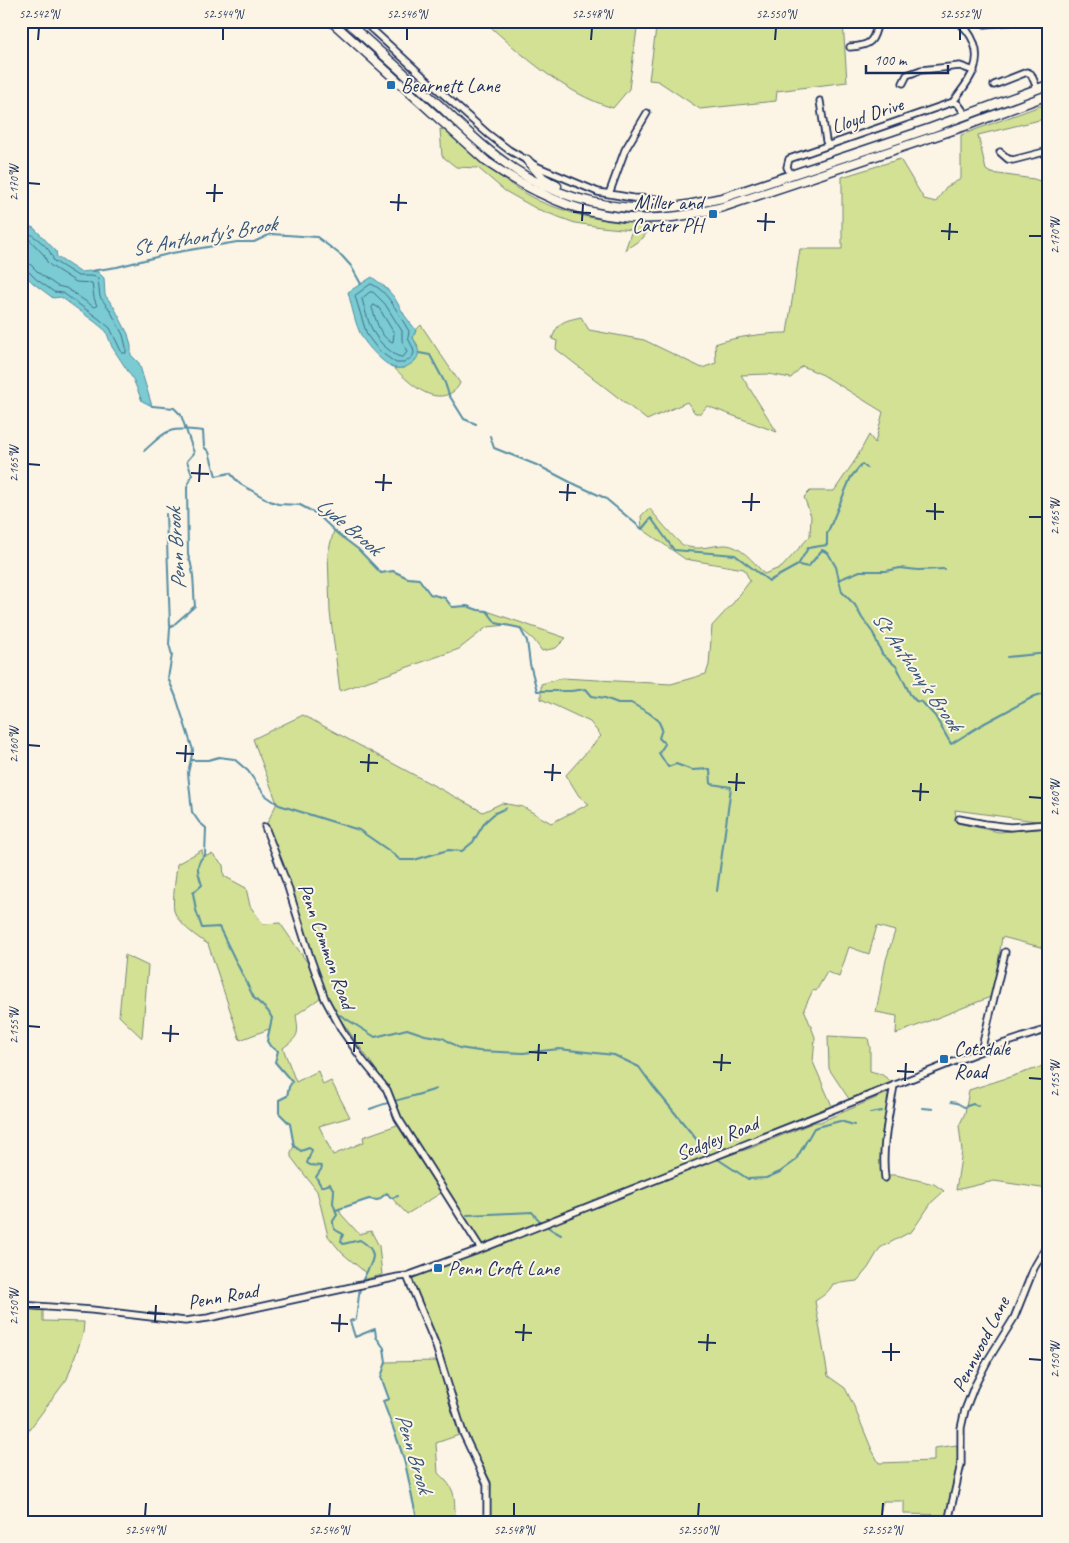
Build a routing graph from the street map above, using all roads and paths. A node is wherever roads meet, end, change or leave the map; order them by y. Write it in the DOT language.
graph roads {
  1 [pos="331,21"];
  2 [pos="346,21"];
  3 [pos="363,21"];
  4 [pos="878,21"];
  5 [pos="957,21"];
  6 [pos="982,21"];
  7 [pos="1018,21"];
  8 [pos="850,47"];
  9 [pos="974,71"];
  10 [pos="903,83"];
  11 [pos="994,85"];
  12 [pos="1048,85"];
  13 [pos="1037,88"];
  14 [pos="1048,95"];
  15 [pos="820,101"];
  16 [pos="953,102"];
  17 [pos="647,113"];
  18 [pos="966,115"];
  19 [pos="828,145"];
  20 [pos="1048,151"];
  21 [pos="1000,152"];
  22 [pos="527,160"];
  23 [pos="791,175"];
  24 [pos="609,194"];
  25 [pos="657,199"];
  26 [pos="584,200"];
  27 [pos="960,818"];
  28 [pos="1048,824"];
  29 [pos="265,826"];
  30 [pos="1005,952"];
  31 [pos="1048,1029"];
  32 [pos="982,1051"];
  33 [pos="894,1085"];
  34 [pos="885,1178"];
  35 [pos="1048,1244"];
  36 [pos="481,1249"];
  37 [pos="407,1276"];
  38 [pos="398,1277"];
  39 [pos="21,1305"];
  40 [pos="487,1522"];
  41 [pos="948,1522"];
  1 -- 14 [label="highway"];
  2 -- 26 [label="highway"];
  3 -- 22 [label="street"];
  4 -- 8 [label="street"];
  5 -- 9 [label="street"];
  6 -- 7 [label="street"];
  9 -- 10 [label="street"];
  9 -- 16 [label="street"];
  11 -- 13 [label="street"];
  12 -- 13 [label="highway"];
  13 -- 18 [label="highway"];
  15 -- 19 [label="street"];
  16 -- 18 [label="street"];
  16 -- 19 [label="street, Lloyd Drive"];
  17 -- 24 [label="street"];
  18 -- 23 [label="highway"];
  19 -- 23 [label="street, Lloyd Drive"];
  20 -- 21 [label="street"];
  22 -- 24 [label="street"];
  22 -- 26 [label="highway"];
  23 -- 26 [label="highway"];
  24 -- 25 [label="street"];
  27 -- 28 [label="street"];
  29 -- 36 [label="street, Penn Common Road"];
  30 -- 32 [label="street"];
  31 -- 32 [label="street, Sedgley Road"];
  32 -- 33 [label="street, Sedgley Road"];
  33 -- 34 [label="street"];
  33 -- 36 [label="street, Sedgley Road"];
  35 -- 41 [label="street, Pennwood Lane"];
  36 -- 37 [label="street, Sedgley Road"];
  37 -- 38 [label="street, Sedgley Road"];
  37 -- 40 [label="street"];
  38 -- 39 [label="street, Penn Road"];
}
